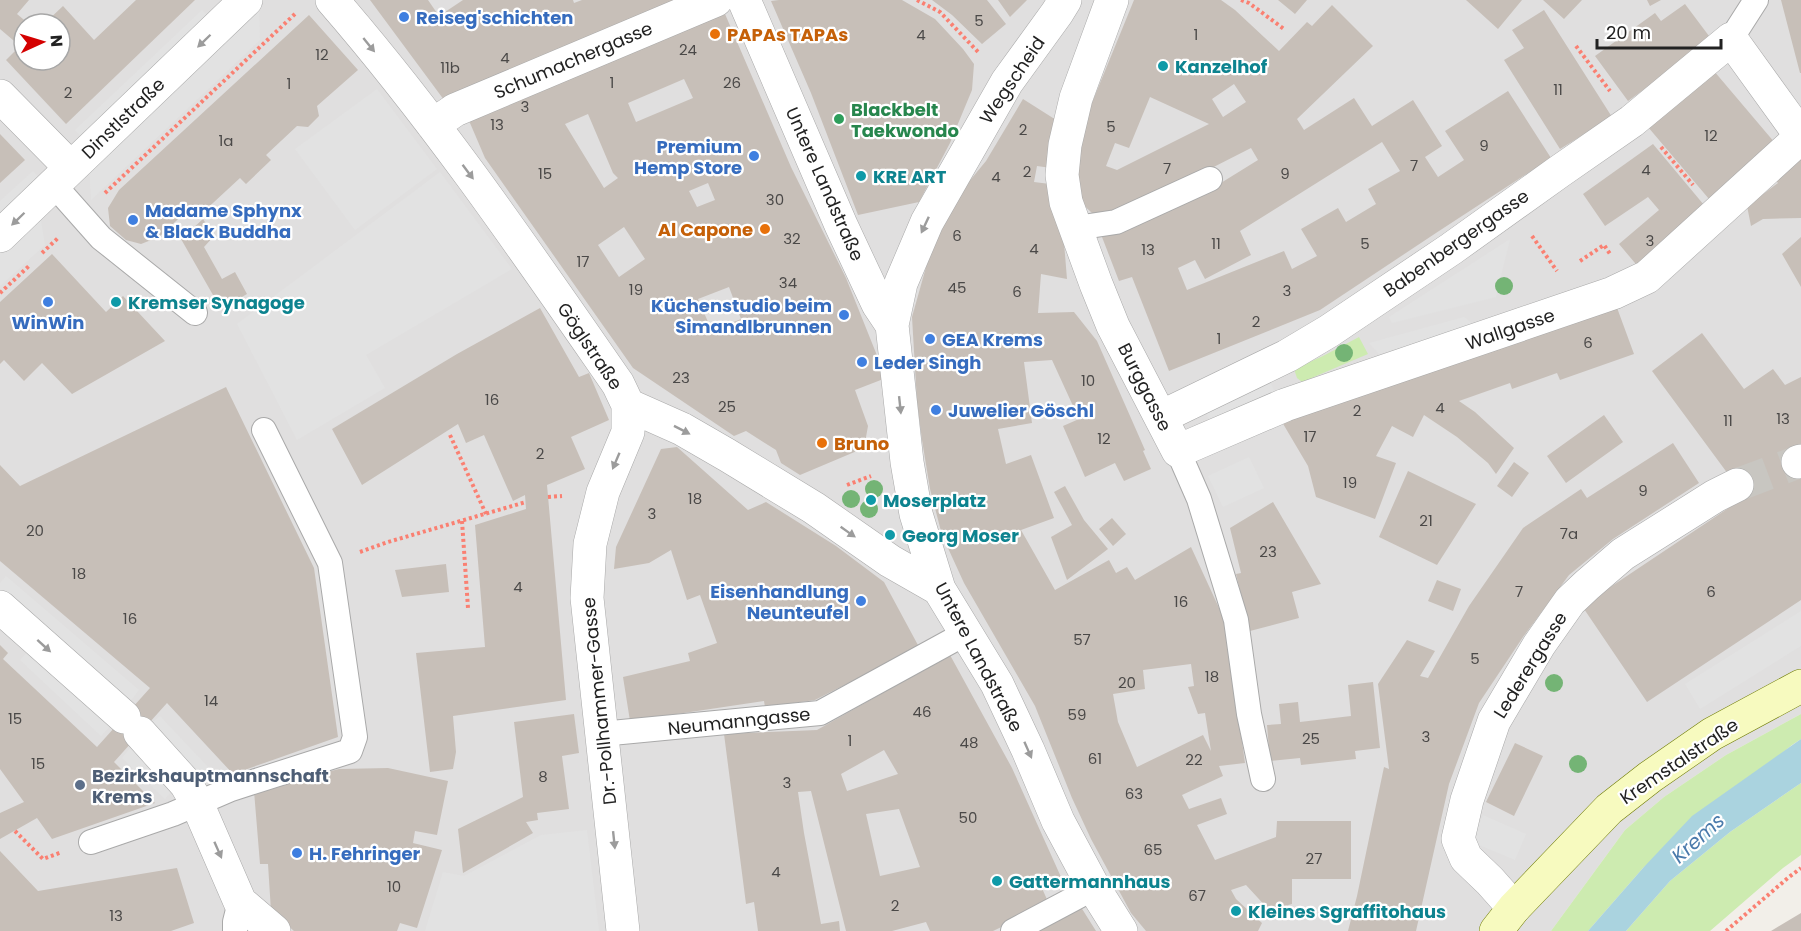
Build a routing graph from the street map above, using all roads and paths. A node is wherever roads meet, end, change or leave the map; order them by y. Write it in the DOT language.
graph roads {
  1 [pos="246,0"];
  2 [pos="332,0"];
  3 [pos="716,0"];
  4 [pos="744,0"];
  5 [pos="917,0"];
  6 [pos="1065,0"];
  7 [pos="1112,0"];
  8 [pos="1241,0"];
  9 [pos="1756,0"];
  10 [pos="299,10"];
  11 [pos="1284,29"];
  12 [pos="1731,39"];
  13 [pos="1576,46"];
  14 [pos="986,61"];
  15 [pos="0,96"];
  16 [pos="1632,121"];
  17 [pos="433,125"];
  18 [pos="1801,137"];
  19 [pos="62,177"];
  20 [pos="1210,179"];
  21 [pos="1695,186"];
  22 [pos="1511,206"];
  23 [pos="81,216"];
  24 [pos="1076,228"];
  25 [pos="0,236"];
  26 [pos="40,255"];
  27 [pos="32,262"];
  28 [pos="1560,275"];
  29 [pos="0,293"];
  30 [pos="195,314"];
  31 [pos="892,325"];
  32 [pos="628,405"];
  33 [pos="1161,417"];
  34 [pos="264,430"];
  35 [pos="450,435"];
  36 [pos="1178,451"];
  37 [pos="1737,485"];
  38 [pos="526,502"];
  39 [pos="486,514"];
  40 [pos="462,521"];
  41 [pos="388,542"];
  42 [pos="939,589"];
  43 [pos="0,607"];
  44 [pos="468,608"];
  45 [pos="966,633"];
  46 [pos="1801,686"];
  47 [pos="601,734"];
  48 [pos="1263,779"];
  49 [pos="197,803"];
  50 [pos="15,831"];
  51 [pos="91,842"];
  52 [pos="1801,868"];
  53 [pos="1094,888"];
  54 [pos="238,917"];
  55 [pos="1505,920"];
  56 [pos="274,931"];
  57 [pos="623,931"];
  58 [pos="1013,931"];
  59 [pos="1121,931"];
  60 [pos="1726,931"];
  1 -- 19 [label="street, Dinstlstraße, one-way"];
  2 -- 17 [label="street, Göglstraße, one-way"];
  3 -- 17 [label="street, Schumachergasse"];
  4 -- 31 [label="street, Untere Landstraße"];
  5 -- 14 [label="path"];
  6 -- 31 [label="street, Wegscheid, one-way"];
  7 -- 24 [label="street, Burggasse"];
  8 -- 11 [label="path"];
  9 -- 12 [label="lane"];
  10 -- 23 [label="path"];
  12 -- 16 [label="street, Babenbergergasse"];
  12 -- 18 [label="street"];
  13 -- 16 [label="path"];
  15 -- 19 [label="street"];
  16 -- 21 [label="path"];
  16 -- 22 [label="street, Babenbergergasse"];
  17 -- 32 [label="street, Göglstraße, one-way"];
  18 -- 36 [label="street, Wallgasse"];
  19 -- 23 [label="lane"];
  19 -- 25 [label="street, Dinstlstraße, one-way"];
  20 -- 24 [label="lane"];
  22 -- 28 [label="path"];
  22 -- 33 [label="street, Babenbergergasse"];
  23 -- 26 [label="path"];
  23 -- 30 [label="lane"];
  24 -- 33 [label="street, Burggasse"];
  27 -- 29 [label="path"];
  31 -- 42 [label="street, Untere Landstraße, one-way"];
  32 -- 42 [label="street, Göglstraße, one-way"];
  32 -- 47 [label="street, Dr.-Pollhammer-Gasse, one-way"];
  33 -- 36 [label="street, Burggasse"];
  34 -- 49 [label="lane"];
  35 -- 39 [label="path"];
  36 -- 48 [label="lane, Burggasse"];
  37 -- 55 [label="street, Lederergasse"];
  38 -- 39 [label="path"];
  39 -- 40 [label="path"];
  40 -- 41 [label="path"];
  40 -- 44 [label="path"];
  42 -- 45 [label="street, Untere Landstraße"];
  43 -- 49 [label="street, one-way"];
  45 -- 47 [label="lane, Neumanngasse"];
  45 -- 53 [label="street, Untere Landstraße, one-way"];
  46 -- 55 [label="main road, Kremstalstraße"];
  47 -- 57 [label="street, Dr.-Pollhammer-Gasse, one-way"];
  49 -- 51 [label="lane"];
  49 -- 54 [label="street, one-way"];
  50 -- 51 [label="path"];
  52 -- 60 [label="path"];
  53 -- 58 [label="lane"];
  53 -- 59 [label="street, Untere Landstraße"];
  54 -- 56 [label="street"];
}
